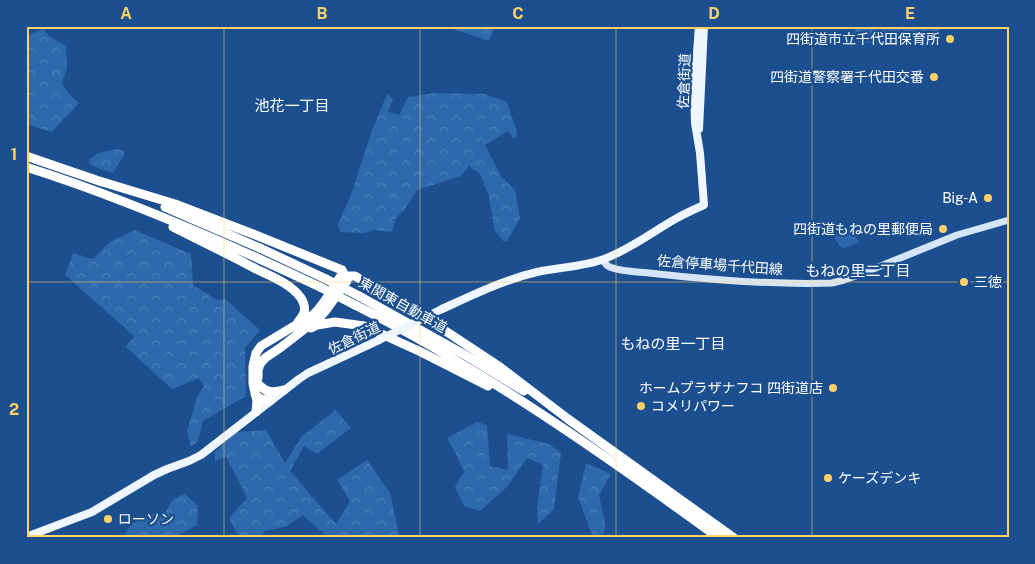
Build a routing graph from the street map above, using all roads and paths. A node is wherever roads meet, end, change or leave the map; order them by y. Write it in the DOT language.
graph roads {
  1 [pos="699,26"];
  2 [pos="704,26"];
  3 [pos="698,136"];
  4 [pos="26,156"];
  5 [pos="26,167"];
  6 [pos="96,180"];
  7 [pos="102,193"];
  8 [pos="1009,220"];
  9 [pos="603,260"];
  10 [pos="345,276"];
  11 [pos="298,329"];
  12 [pos="258,384"];
  13 [pos="284,390"];
  14 [pos="261,403"];
  15 [pos="572,422"];
  16 [pos="567,430"];
  17 [pos="26,537"];
  18 [pos="719,538"];
  19 [pos="734,538"];
  1 -- 3 [label="main road, 佐倉街道"];
  2 -- 3 [label="main road, 佐倉街道"];
  3 -- 9 [label="main road, 佐倉街道"];
  4 -- 6 [label="highway, 東関東自動車道"];
  5 -- 7 [label="highway, 東関東自動車道"];
  6 -- 10 [label="highway"];
  6 -- 15 [label="highway, 東関東自動車道, bridge"];
  7 -- 11 [label="highway"];
  7 -- 16 [label="highway, 東関東自動車道, bridge"];
  8 -- 9 [label="main road, 佐倉停車場千代田線"];
  9 -- 13 [label="main road, 佐倉街道, bridge"];
  10 -- 11 [label="highway"];
  10 -- 15 [label="highway"];
  11 -- 12 [label="highway"];
  11 -- 14 [label="highway"];
  11 -- 16 [label="highway"];
  12 -- 13 [label="highway"];
  12 -- 14 [label="highway"];
  13 -- 14 [label="main road, 佐倉街道"];
  14 -- 17 [label="main road, 佐倉街道"];
  15 -- 19 [label="highway, 東関東自動車道"];
  16 -- 18 [label="highway, 東関東自動車道"];
}
